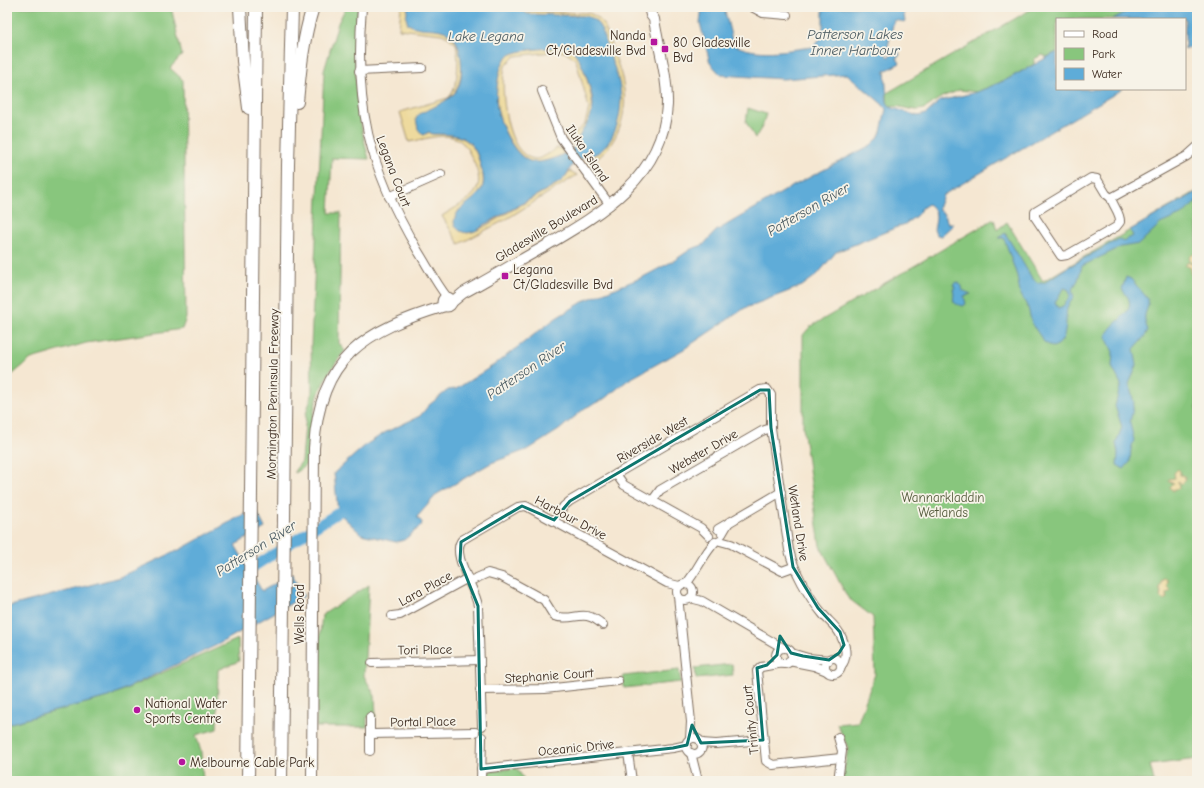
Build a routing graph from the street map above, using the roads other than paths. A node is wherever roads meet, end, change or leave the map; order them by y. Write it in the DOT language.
graph roads {
  1 [pos="240,7"];
  2 [pos="256,7"];
  3 [pos="292,7"];
  4 [pos="313,7"];
  5 [pos="362,7"];
  6 [pos="649,7"];
  7 [pos="655,7"];
  8 [pos="752,7"];
  9 [pos="787,15"];
  10 [pos="654,19"];
  11 [pos="422,68"];
  12 [pos="359,71"];
  13 [pos="542,90"];
  14 [pos="1197,147"];
  15 [pos="255,153"];
  16 [pos="288,165"];
  17 [pos="441,174"];
  18 [pos="389,197"];
  19 [pos="1112,198"];
  20 [pos="610,205"];
  21 [pos="446,301"];
  22 [pos="769,390"];
  23 [pos="771,428"];
  24 [pos="314,448"];
  25 [pos="616,474"];
  26 [pos="781,492"];
  27 [pos="652,501"];
  28 [pos="554,520"];
  29 [pos="716,536"];
  30 [pos="793,568"];
  31 [pos="469,579"];
  32 [pos="685,592"];
  33 [pos="392,616"];
  34 [pos="603,625"];
  35 [pos="844,645"];
  36 [pos="779,652"];
  37 [pos="791,653"];
  38 [pos="831,659"];
  39 [pos="480,660"];
  40 [pos="786,662"];
  41 [pos="372,663"];
  42 [pos="767,665"];
  43 [pos="840,666"];
  44 [pos="827,671"];
  45 [pos="618,681"];
  46 [pos="480,690"];
  47 [pos="370,717"];
  48 [pos="480,732"];
  49 [pos="371,734"];
  50 [pos="838,737"];
  51 [pos="763,740"];
  52 [pos="694,746"];
  53 [pos="370,751"];
  54 [pos="628,753"];
  55 [pos="841,758"];
  56 [pos="481,769"];
  57 [pos="248,781"];
  58 [pos="281,781"];
  59 [pos="312,781"];
  60 [pos="482,781"];
  61 [pos="632,781"];
  62 [pos="698,781"];
  63 [pos="838,781"];
  1 -- 15 [label="highway"];
  2 -- 15 [label="highway, Mornington Peninsula Freeway"];
  3 -- 16 [label="highway, Mornington Peninsula Freeway"];
  4 -- 16 [label="highway"];
  5 -- 12 [label="street, Legana Court"];
  6 -- 10 [label="main road, Gladesville Boulevard"];
  7 -- 10 [label="main road, Gladesville Boulevard"];
  8 -- 9 [label="street"];
  10 -- 20 [label="main road, Gladesville Boulevard"];
  11 -- 12 [label="street"];
  12 -- 18 [label="street, Legana Court"];
  13 -- 20 [label="street, Iluka Island"];
  14 -- 19 [label="street"];
  15 -- 57 [label="highway, Mornington Peninsula Freeway"];
  16 -- 58 [label="highway, Mornington Peninsula Freeway"];
  17 -- 18 [label="street"];
  18 -- 21 [label="street, Legana Court"];
  19 -- 19 [label="street"];
  20 -- 21 [label="main road, Gladesville Boulevard"];
  21 -- 24 [label="main road, Gladesville Boulevard"];
  22 -- 23 [label="street, Wetland Drive"];
  22 -- 25 [label="street, Riverside West"];
  23 -- 26 [label="street, Wetland Drive"];
  23 -- 27 [label="street, Webster Drive"];
  24 -- 59 [label="main road, Wells Road"];
  25 -- 27 [label="street"];
  25 -- 28 [label="street, Riverside West"];
  26 -- 29 [label="street"];
  26 -- 30 [label="street, Wetland Drive"];
  27 -- 29 [label="street"];
  28 -- 31 [label="street, Harbour Drive"];
  28 -- 32 [label="street, Harbour Drive"];
  29 -- 30 [label="street"];
  29 -- 32 [label="street"];
  30 -- 35 [label="street, Wetland Drive"];
  31 -- 33 [label="street, Lara Place"];
  31 -- 34 [label="street, Lara Place"];
  31 -- 39 [label="street, Harbour Drive"];
  32 -- 36 [label="street, Harbour Drive"];
  32 -- 52 [label="street"];
  35 -- 38 [label="street"];
  35 -- 43 [label="street"];
  36 -- 37 [label="street"];
  36 -- 40 [label="street"];
  36 -- 42 [label="street"];
  37 -- 38 [label="street"];
  37 -- 40 [label="street"];
  38 -- 43 [label="street"];
  38 -- 44 [label="street"];
  39 -- 41 [label="street, Tori Place"];
  39 -- 46 [label="street, Harbour Drive"];
  40 -- 42 [label="street"];
  40 -- 44 [label="street"];
  42 -- 51 [label="street, Trinity Court"];
  43 -- 44 [label="street"];
  45 -- 46 [label="street, Stephanie Court"];
  46 -- 48 [label="street, Harbour Drive"];
  47 -- 49 [label="street"];
  48 -- 49 [label="street, Portal Place"];
  48 -- 56 [label="street, Harbour Drive"];
  49 -- 53 [label="street"];
  50 -- 55 [label="street"];
  51 -- 52 [label="street, Oceanic Drive"];
  51 -- 55 [label="street, Trinity Court"];
  52 -- 54 [label="street, Oceanic Drive"];
  52 -- 62 [label="street"];
  54 -- 56 [label="street, Oceanic Drive"];
  54 -- 61 [label="street"];
  55 -- 63 [label="street"];
  56 -- 60 [label="street, Harbour Drive"];
}
